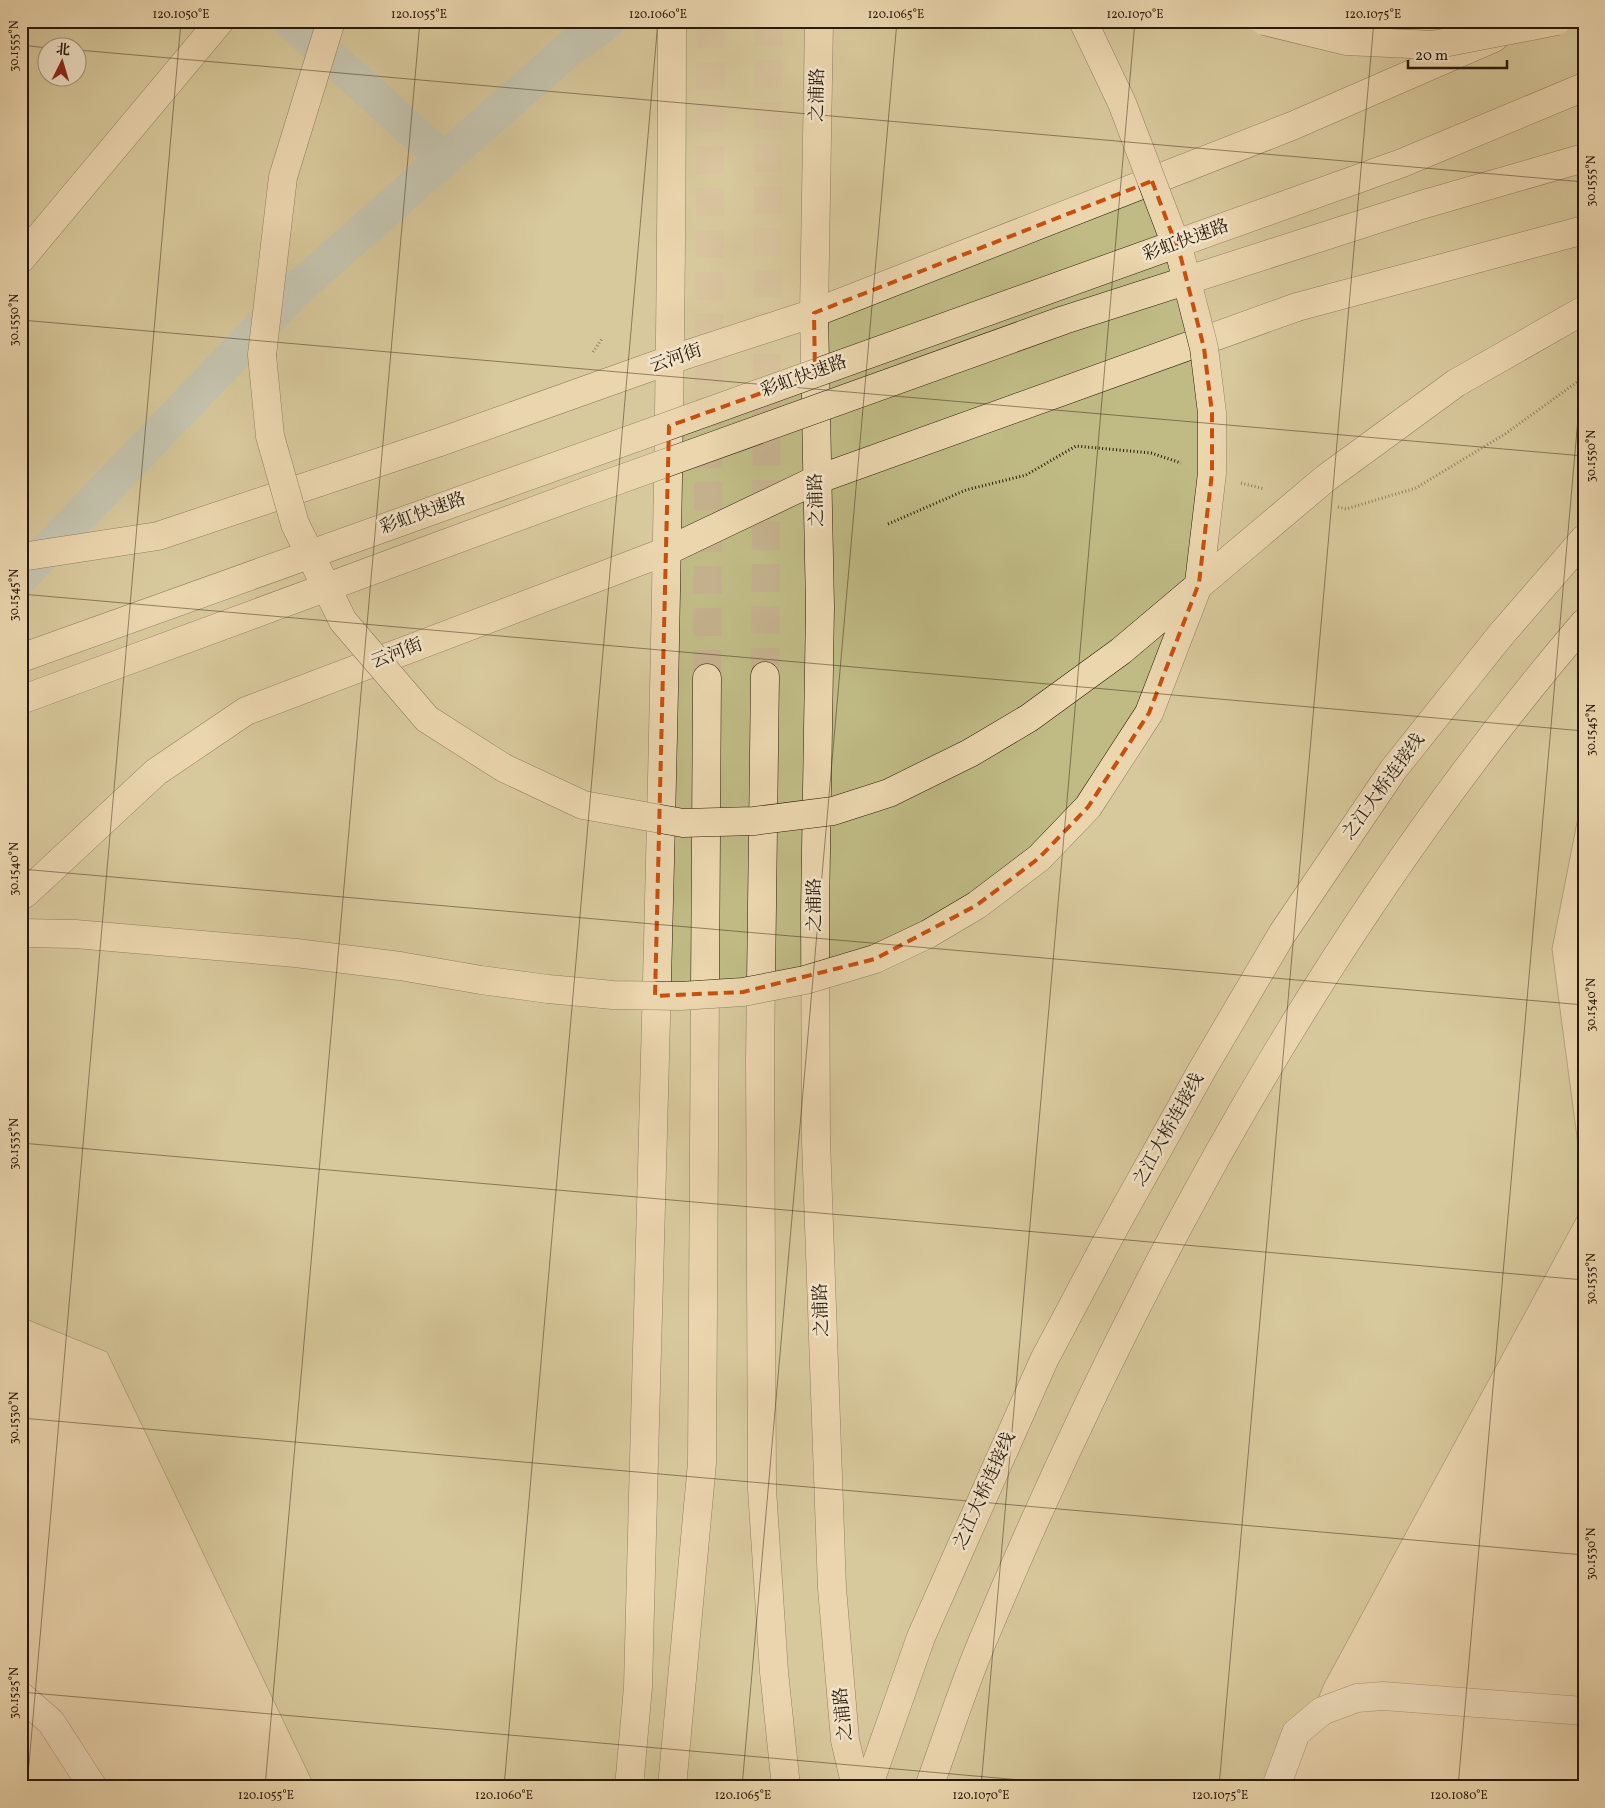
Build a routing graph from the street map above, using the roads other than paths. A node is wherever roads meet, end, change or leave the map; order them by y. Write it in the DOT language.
graph roads {
  1 [pos="220,21"];
  2 [pos="331,21"];
  3 [pos="672,21"];
  4 [pos="818,21"];
  5 [pos="1083,21"];
  6 [pos="1264,21"];
  7 [pos="1522,21"];
  8 [pos="1557,21"];
  9 [pos="1584,87"];
  10 [pos="1584,158"];
  11 [pos="1584,230"];
  12 [pos="21,259"];
  13 [pos="1584,310"];
  14 [pos="814,313"];
  15 [pos="670,360"];
  16 [pos="816,480"];
  17 [pos="1584,539"];
  18 [pos="667,551"];
  19 [pos="21,557"];
  20 [pos="1584,622"];
  21 [pos="21,658"];
  22 [pos="765,676"];
  23 [pos="707,678"];
  24 [pos="21,700"];
  25 [pos="21,896"];
  26 [pos="21,933"];
  27 [pos="21,1696"];
  28 [pos="1584,1711"];
  29 [pos="93,1787"];
  30 [pos="629,1787"];
  31 [pos="672,1787"];
  32 [pos="786,1787"];
  33 [pos="856,1787"];
  34 [pos="868,1787"];
  35 [pos="929,1787"];
  36 [pos="1276,1787"];
  1 -- 12 [label="main road"];
  2 -- 13 [label="main road, bridge"];
  3 -- 15 [label="main road"];
  4 -- 14 [label="main road, 之浦路"];
  5 -- 26 [label="main road, bridge"];
  6 -- 8 [label="main road, bridge"];
  7 -- 14 [label="main road, 云河街, bridge"];
  9 -- 21 [label="main road, 彩虹快速路, bridge"];
  10 -- 24 [label="main road, 彩虹快速路, bridge"];
  11 -- 16 [label="main road, 云河街"];
  14 -- 15 [label="main road, 云河街"];
  14 -- 16 [label="main road, 之浦路"];
  15 -- 18 [label="main road"];
  15 -- 19 [label="main road, 云河街"];
  16 -- 18 [label="main road, 云河街"];
  16 -- 33 [label="main road, 之浦路"];
  17 -- 34 [label="main road, 之江大桥连接线"];
  18 -- 25 [label="main road, 云河街"];
  18 -- 30 [label="main road"];
  20 -- 35 [label="main road"];
  22 -- 32 [label="main road"];
  23 -- 31 [label="main road"];
  27 -- 29 [label="street"];
  28 -- 36 [label="street"];
}
